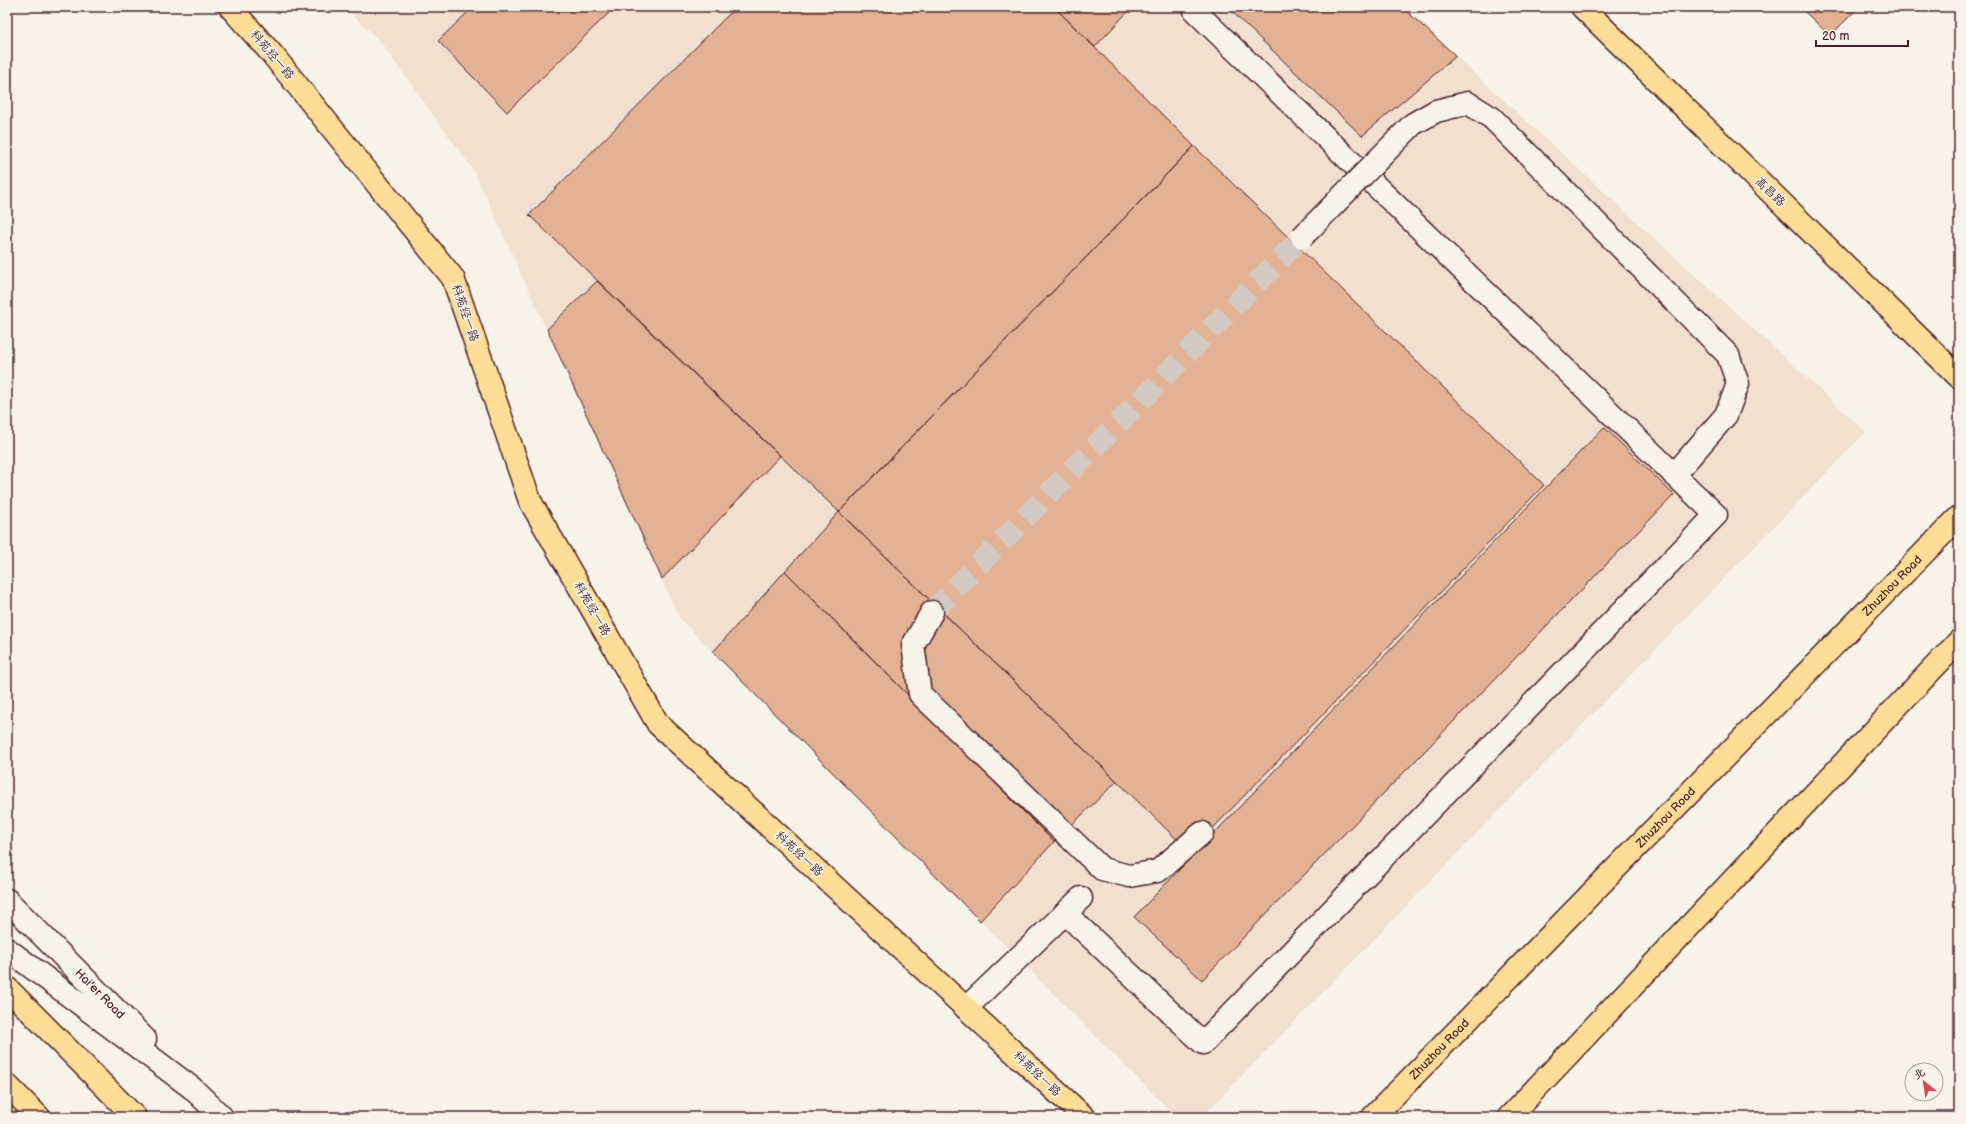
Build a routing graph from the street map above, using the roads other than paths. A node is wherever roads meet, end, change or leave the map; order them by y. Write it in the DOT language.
graph roads {
  1 [pos="230,7"];
  2 [pos="1582,7"];
  3 [pos="1195,12"];
  4 [pos="1302,237"];
  5 [pos="1959,377"];
  6 [pos="1674,475"];
  7 [pos="1959,517"];
  8 [pos="932,612"];
  9 [pos="1959,642"];
  10 [pos="1202,833"];
  11 [pos="1081,898"];
  12 [pos="7,900"];
  13 [pos="1065,913"];
  14 [pos="7,949"];
  15 [pos="7,988"];
  16 [pos="966,1008"];
  17 [pos="7,1085"];
  18 [pos="192,1088"];
  19 [pos="40,1117"];
  20 [pos="135,1117"];
  21 [pos="222,1117"];
  22 [pos="1084,1117"];
  23 [pos="1372,1117"];
  24 [pos="1509,1117"];
  1 -- 16 [label="main road, 科苑经一路"];
  2 -- 5 [label="main road, 高昌路"];
  3 -- 6 [label="street"];
  4 -- 6 [label="street, bridge"];
  6 -- 13 [label="street"];
  7 -- 23 [label="main road, Zhuzhou Road"];
  8 -- 10 [label="street"];
  9 -- 24 [label="main road"];
  11 -- 13 [label="street"];
  12 -- 18 [label="street, Hai'er Road"];
  13 -- 16 [label="street"];
  14 -- 18 [label="street, Hai'er Road"];
  15 -- 20 [label="main road"];
  16 -- 22 [label="main road, 科苑经一路"];
  17 -- 19 [label="main road"];
  18 -- 21 [label="street, Hai'er Road"];
}
